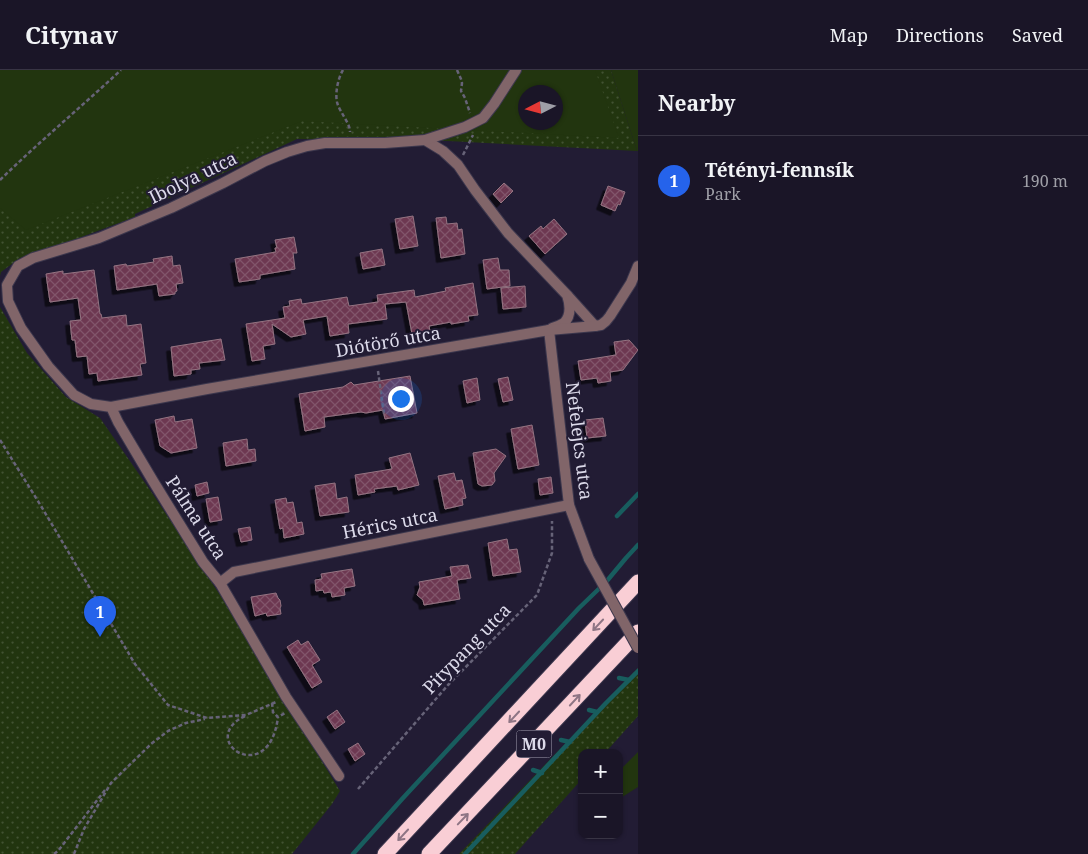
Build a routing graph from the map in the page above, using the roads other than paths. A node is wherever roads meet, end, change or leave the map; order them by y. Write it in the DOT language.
graph roads {
  1 [pos="516,70"];
  2 [pos="425,140"];
  3 [pos="638,266"];
  4 [pos="567,295"];
  5 [pos="595,326"];
  6 [pos="549,330"];
  7 [pos="112,407"];
  8 [pos="569,505"];
  9 [pos="220,582"];
  10 [pos="638,582"];
  11 [pos="638,632"];
  12 [pos="638,648"];
  13 [pos="339,776"];
  14 [pos="385,854"];
  15 [pos="430,854"];
  1 -- 2 [label="street, Ibolya utca"];
  2 -- 4 [label="street"];
  2 -- 7 [label="street, Ibolya utca"];
  3 -- 5 [label="street"];
  4 -- 5 [label="street"];
  4 -- 6 [label="street"];
  5 -- 6 [label="street, Diótörő utca"];
  6 -- 7 [label="street, Diótörő utca"];
  6 -- 8 [label="street, Nefelejcs utca"];
  7 -- 9 [label="street, Pálma utca"];
  8 -- 9 [label="street, Hérics utca"];
  8 -- 12 [label="street, Nefelejcs utca, bridge"];
  9 -- 13 [label="street, Pálma utca"];
  10 -- 14 [label="highway, M0, one-way"];
  15 -- 11 [label="highway, M0, one-way"];
}
